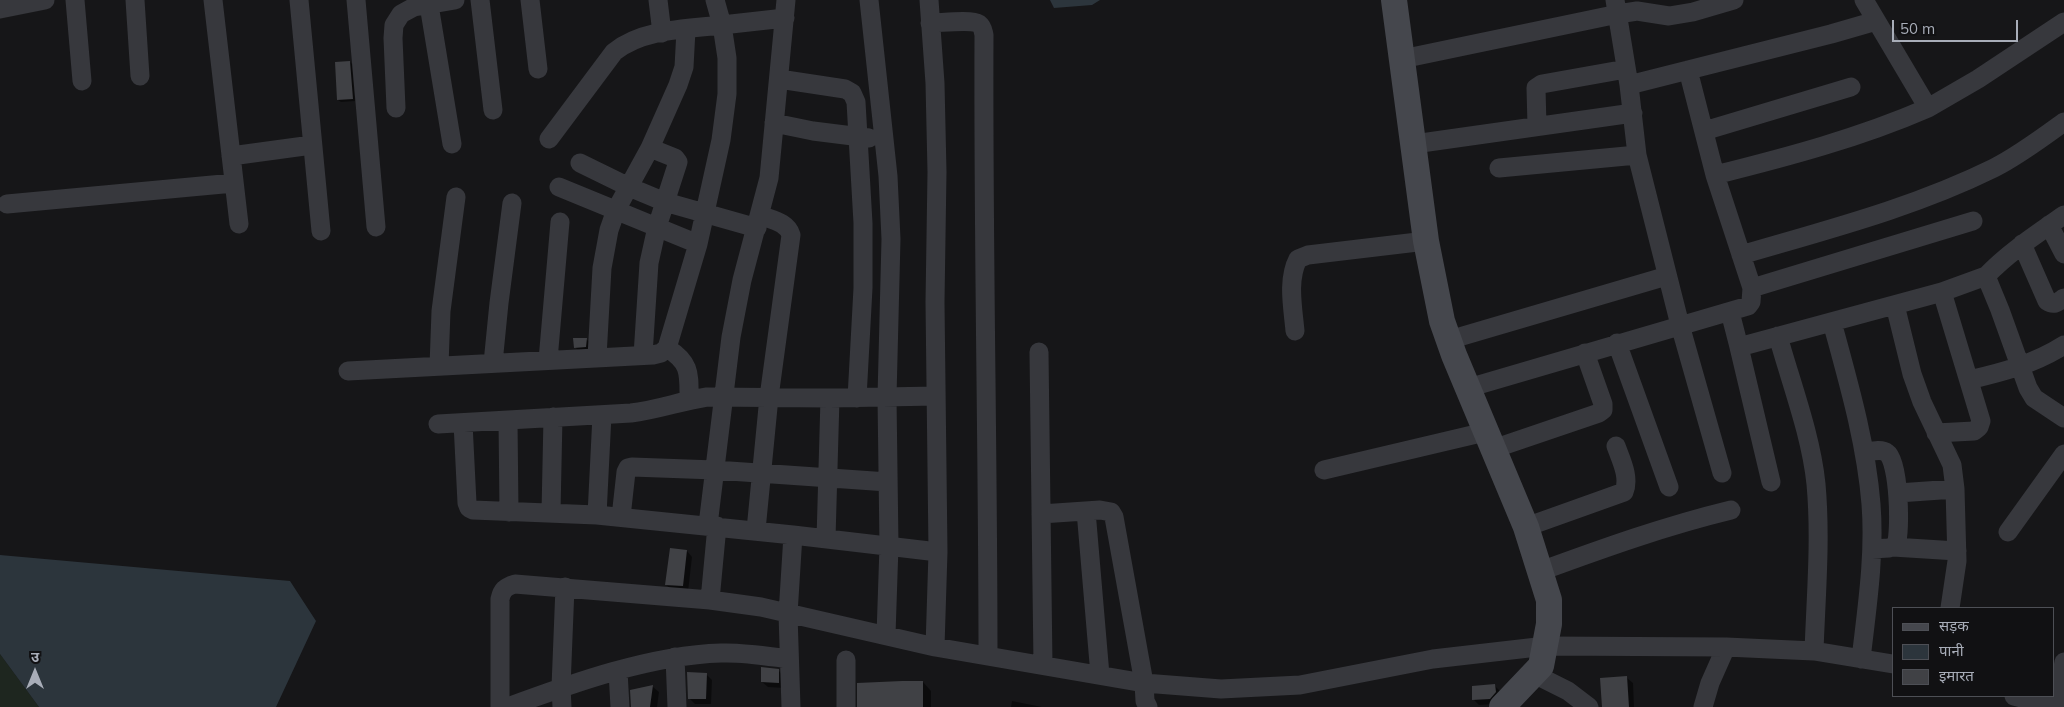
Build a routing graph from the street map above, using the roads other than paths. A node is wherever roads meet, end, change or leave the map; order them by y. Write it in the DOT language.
graph roads {
  1 [pos="45,0"];
  2 [pos="75,0"];
  3 [pos="135,0"];
  4 [pos="213,0"];
  5 [pos="299,0"];
  6 [pos="356,0"];
  7 [pos="455,0"];
  8 [pos="480,0"];
  9 [pos="530,0"];
  10 [pos="658,0"];
  11 [pos="715,0"];
  12 [pos="869,0"];
  13 [pos="928,0"];
  14 [pos="1394,0"];
  15 [pos="1734,0"];
  16 [pos="1864,0"];
  17 [pos="429,4"];
  18 [pos="1616,7"];
  19 [pos="0,9"];
  20 [pos="785,9"];
  21 [pos="1876,21"];
  22 [pos="930,23"];
  23 [pos="722,25"];
  24 [pos="2063,25"];
  25 [pos="686,30"];
  26 [pos="662,33"];
  27 [pos="1402,59"];
  28 [pos="538,68"];
  29 [pos="1688,70"];
  30 [pos="140,76"];
  31 [pos="1628,77"];
  32 [pos="779,79"];
  33 [pos="82,81"];
  34 [pos="1851,87"];
  35 [pos="396,108"];
  36 [pos="1928,108"];
  37 [pos="494,110"];
  38 [pos="1633,113"];
  39 [pos="2064,122"];
  40 [pos="774,123"];
  41 [pos="1537,126"];
  42 [pos="1704,132"];
  43 [pos="858,136"];
  44 [pos="549,139"];
  45 [pos="885,140"];
  46 [pos="452,144"];
  47 [pos="1414,144"];
  48 [pos="312,145"];
  49 [pos="650,148"];
  50 [pos="1637,155"];
  51 [pos="231,156"];
  52 [pos="580,163"];
  53 [pos="1499,168"];
  54 [pos="1715,174"];
  55 [pos="234,183"];
  56 [pos="559,187"];
  57 [pos="629,187"];
  58 [pos="456,198"];
  59 [pos="665,202"];
  60 [pos="512,203"];
  61 [pos="7,204"];
  62 [pos="616,210"];
  63 [pos="706,214"];
  64 [pos="2056,220"];
  65 [pos="1973,221"];
  66 [pos="560,222"];
  67 [pos="758,222"];
  68 [pos="239,224"];
  69 [pos="376,227"];
  70 [pos="657,227"];
  71 [pos="321,231"];
  72 [pos="1426,241"];
  73 [pos="698,244"];
  74 [pos="2022,244"];
  75 [pos="1741,254"];
  76 [pos="2064,254"];
  77 [pos="1667,276"];
  78 [pos="1986,276"];
  79 [pos="1752,288"];
  80 [pos="1942,292"];
  81 [pos="2064,298"];
  82 [pos="1895,305"];
  83 [pos="1730,312"];
  84 [pos="1832,322"];
  85 [pos="1680,325"];
  86 [pos="1295,331"];
  87 [pos="1778,336"];
  88 [pos="1449,340"];
  89 [pos="1617,344"];
  90 [pos="2064,345"];
  91 [pos="1739,347"];
  92 [pos="668,348"];
  93 [pos="1039,352"];
  94 [pos="1585,353"];
  95 [pos="643,355"];
  96 [pos="597,358"];
  97 [pos="548,360"];
  98 [pos="494,363"];
  99 [pos="439,366"];
  100 [pos="2020,367"];
  101 [pos="348,371"];
  102 [pos="1969,380"];
  103 [pos="1468,388"];
  104 [pos="936,396"];
  105 [pos="723,397"];
  106 [pos="887,397"];
  107 [pos="769,398"];
  108 [pos="830,398"];
  109 [pos="857,398"];
  110 [pos="689,400"];
  111 [pos="602,414"];
  112 [pos="553,417"];
  113 [pos="2064,418"];
  114 [pos="508,420"];
  115 [pos="463,423"];
  116 [pos="438,424"];
  117 [pos="1936,433"];
  118 [pos="1489,441"];
  119 [pos="1616,446"];
  120 [pos="1864,453"];
  121 [pos="2064,454"];
  122 [pos="715,470"];
  123 [pos="1324,470"];
  124 [pos="1722,473"];
  125 [pos="762,474"];
  126 [pos="828,477"];
  127 [pos="888,482"];
  128 [pos="1771,482"];
  129 [pos="1669,487"];
  130 [pos="1955,489"];
  131 [pos="1898,493"];
  132 [pos="1730,510"];
  133 [pos="1086,511"];
  134 [pos="509,512"];
  135 [pos="551,512"];
  136 [pos="1041,514"];
  137 [pos="597,515"];
  138 [pos="621,517"];
  139 [pos="713,526"];
  140 [pos="1526,527"];
  141 [pos="756,530"];
  142 [pos="2008,532"];
  143 [pos="793,535"];
  144 [pos="826,539"];
  145 [pos="889,546"];
  146 [pos="1893,547"];
  147 [pos="1872,549"];
  148 [pos="1957,551"];
  149 [pos="938,552"];
  150 [pos="1541,571"];
  151 [pos="566,587"];
  152 [pos="710,600"];
  153 [pos="1950,607"];
  154 [pos="788,623"];
  155 [pos="886,636"];
  156 [pos="935,647"];
  157 [pos="1726,647"];
  158 [pos="1814,650"];
  159 [pos="788,655"];
  160 [pos="988,656"];
  161 [pos="675,657"];
  162 [pos="1861,659"];
  163 [pos="846,660"];
  164 [pos="1541,660"];
  165 [pos="2064,662"];
  166 [pos="1892,664"];
  167 [pos="1043,665"];
  168 [pos="618,671"];
  169 [pos="1100,675"];
  170 [pos="561,687"];
  171 [pos="1145,695"];
  172 [pos="2018,697"];
  173 [pos="500,707"];
  174 [pos="508,707"];
  175 [pos="562,707"];
  176 [pos="620,707"];
  177 [pos="677,707"];
  178 [pos="791,707"];
  179 [pos="846,707"];
  180 [pos="1502,707"];
  181 [pos="1588,707"];
  182 [pos="1703,707"];
  183 [pos="2056,707"];
  1 -- 19 [label="street"];
  2 -- 33 [label="street"];
  3 -- 30 [label="street"];
  4 -- 51 [label="street"];
  5 -- 48 [label="street"];
  6 -- 69 [label="street"];
  7 -- 17 [label="street"];
  8 -- 37 [label="street"];
  9 -- 28 [label="street"];
  10 -- 26 [label="street"];
  11 -- 23 [label="street"];
  12 -- 45 [label="street"];
  13 -- 22 [label="street"];
  14 -- 27 [label="street"];
  15 -- 18 [label="street"];
  16 -- 21 [label="street"];
  17 -- 35 [label="street"];
  17 -- 46 [label="street"];
  18 -- 27 [label="street"];
  18 -- 31 [label="street"];
  20 -- 23 [label="street"];
  20 -- 32 [label="street"];
  21 -- 29 [label="street"];
  21 -- 36 [label="street"];
  22 -- 104 [label="street"];
  22 -- 160 [label="street"];
  23 -- 25 [label="street"];
  23 -- 63 [label="street"];
  24 -- 36 [label="street"];
  25 -- 26 [label="street"];
  25 -- 49 [label="street"];
  26 -- 44 [label="street"];
  27 -- 47 [label="street"];
  29 -- 31 [label="street"];
  29 -- 42 [label="street"];
  31 -- 38 [label="street"];
  31 -- 41 [label="street"];
  32 -- 40 [label="street"];
  32 -- 43 [label="street"];
  34 -- 42 [label="street"];
  36 -- 54 [label="street"];
  38 -- 41 [label="street"];
  38 -- 50 [label="street"];
  39 -- 75 [label="street"];
  40 -- 43 [label="street"];
  40 -- 67 [label="street"];
  41 -- 47 [label="street"];
  42 -- 54 [label="street"];
  43 -- 45 [label="street"];
  43 -- 109 [label="street"];
  45 -- 106 [label="street"];
  47 -- 72 [label="street"];
  48 -- 51 [label="street"];
  48 -- 71 [label="street"];
  49 -- 57 [label="street"];
  49 -- 59 [label="street"];
  50 -- 53 [label="street"];
  50 -- 77 [label="street"];
  51 -- 55 [label="street"];
  52 -- 57 [label="street"];
  54 -- 75 [label="street"];
  55 -- 61 [label="street"];
  55 -- 68 [label="street"];
  56 -- 62 [label="street"];
  57 -- 59 [label="street"];
  57 -- 62 [label="street"];
  58 -- 99 [label="street"];
  59 -- 63 [label="street"];
  59 -- 70 [label="street"];
  60 -- 98 [label="street"];
  62 -- 70 [label="street"];
  62 -- 96 [label="street"];
  63 -- 67 [label="street"];
  63 -- 73 [label="street"];
  64 -- 74 [label="street"];
  64 -- 76 [label="street"];
  65 -- 79 [label="street"];
  66 -- 97 [label="street"];
  67 -- 105 [label="street"];
  67 -- 107 [label="street"];
  70 -- 73 [label="street"];
  70 -- 95 [label="street"];
  72 -- 86 [label="street"];
  72 -- 88 [label="street"];
  73 -- 92 [label="street"];
  74 -- 78 [label="street"];
  74 -- 81 [label="street"];
  75 -- 79 [label="street"];
  77 -- 85 [label="street"];
  77 -- 88 [label="street"];
  78 -- 80 [label="street"];
  78 -- 100 [label="street"];
  79 -- 83 [label="street"];
  80 -- 82 [label="street"];
  80 -- 102 [label="street"];
  82 -- 84 [label="street"];
  82 -- 117 [label="street"];
  83 -- 85 [label="street"];
  83 -- 91 [label="street"];
  84 -- 87 [label="street"];
  84 -- 120 [label="street"];
  85 -- 89 [label="street"];
  85 -- 124 [label="street"];
  87 -- 91 [label="street"];
  87 -- 158 [label="street"];
  88 -- 103 [label="street"];
  89 -- 94 [label="street"];
  89 -- 129 [label="street"];
  90 -- 100 [label="street"];
  91 -- 128 [label="street"];
  92 -- 95 [label="street"];
  92 -- 110 [label="street"];
  93 -- 136 [label="street"];
  94 -- 103 [label="street"];
  94 -- 118 [label="street"];
  95 -- 96 [label="street"];
  96 -- 97 [label="street"];
  97 -- 98 [label="street"];
  98 -- 99 [label="street"];
  99 -- 101 [label="street"];
  100 -- 102 [label="street"];
  100 -- 113 [label="street"];
  102 -- 117 [label="street"];
  103 -- 118 [label="street"];
  104 -- 106 [label="street"];
  104 -- 149 [label="street"];
  105 -- 107 [label="street"];
  105 -- 110 [label="street"];
  105 -- 122 [label="street"];
  106 -- 109 [label="street"];
  106 -- 127 [label="street"];
  107 -- 108 [label="street"];
  107 -- 125 [label="street"];
  108 -- 109 [label="street"];
  108 -- 126 [label="street"];
  110 -- 111 [label="street"];
  111 -- 112 [label="street"];
  111 -- 137 [label="street"];
  112 -- 114 [label="street"];
  112 -- 135 [label="street"];
  114 -- 115 [label="street"];
  114 -- 134 [label="street"];
  115 -- 116 [label="street"];
  115 -- 134 [label="street"];
  117 -- 130 [label="street"];
  118 -- 123 [label="street"];
  118 -- 140 [label="street"];
  119 -- 140 [label="street"];
  120 -- 131 [label="street"];
  120 -- 147 [label="street"];
  121 -- 142 [label="street"];
  122 -- 125 [label="street"];
  122 -- 138 [label="street"];
  122 -- 139 [label="street"];
  125 -- 126 [label="street"];
  125 -- 141 [label="street"];
  126 -- 127 [label="street"];
  126 -- 144 [label="street"];
  127 -- 145 [label="street"];
  130 -- 131 [label="street"];
  130 -- 148 [label="street"];
  131 -- 146 [label="street"];
  132 -- 150 [label="street"];
  133 -- 136 [label="street"];
  133 -- 169 [label="street"];
  133 -- 171 [label="street"];
  134 -- 135 [label="street"];
  135 -- 137 [label="street"];
  136 -- 167 [label="street"];
  137 -- 138 [label="street"];
  138 -- 139 [label="street"];
  139 -- 141 [label="street"];
  139 -- 152 [label="street"];
  140 -- 150 [label="street"];
  141 -- 143 [label="street"];
  143 -- 144 [label="street"];
  143 -- 154 [label="street"];
  144 -- 145 [label="street"];
  145 -- 149 [label="street"];
  145 -- 155 [label="street"];
  146 -- 147 [label="street"];
  146 -- 148 [label="street"];
  147 -- 162 [label="street"];
  148 -- 153 [label="street"];
  149 -- 156 [label="street"];
  150 -- 164 [label="street"];
  151 -- 152 [label="street"];
  151 -- 170 [label="street"];
  151 -- 173 [label="street"];
  152 -- 154 [label="street"];
  154 -- 155 [label="street"];
  154 -- 159 [label="street"];
  155 -- 156 [label="street"];
  156 -- 160 [label="street"];
  157 -- 158 [label="street"];
  157 -- 164 [label="street"];
  157 -- 182 [label="street"];
  158 -- 162 [label="street"];
  159 -- 161 [label="street"];
  159 -- 178 [label="street"];
  160 -- 167 [label="street"];
  161 -- 168 [label="street"];
  161 -- 177 [label="street"];
  162 -- 166 [label="street"];
  163 -- 179 [label="street"];
  164 -- 171 [label="street"];
  164 -- 180 [label="street"];
  164 -- 181 [label="street"];
  165 -- 183 [label="street"];
  167 -- 169 [label="street"];
  168 -- 170 [label="street"];
  168 -- 176 [label="street"];
  169 -- 171 [label="street"];
  170 -- 174 [label="street"];
  170 -- 175 [label="street"];
  172 -- 183 [label="street"];
}
